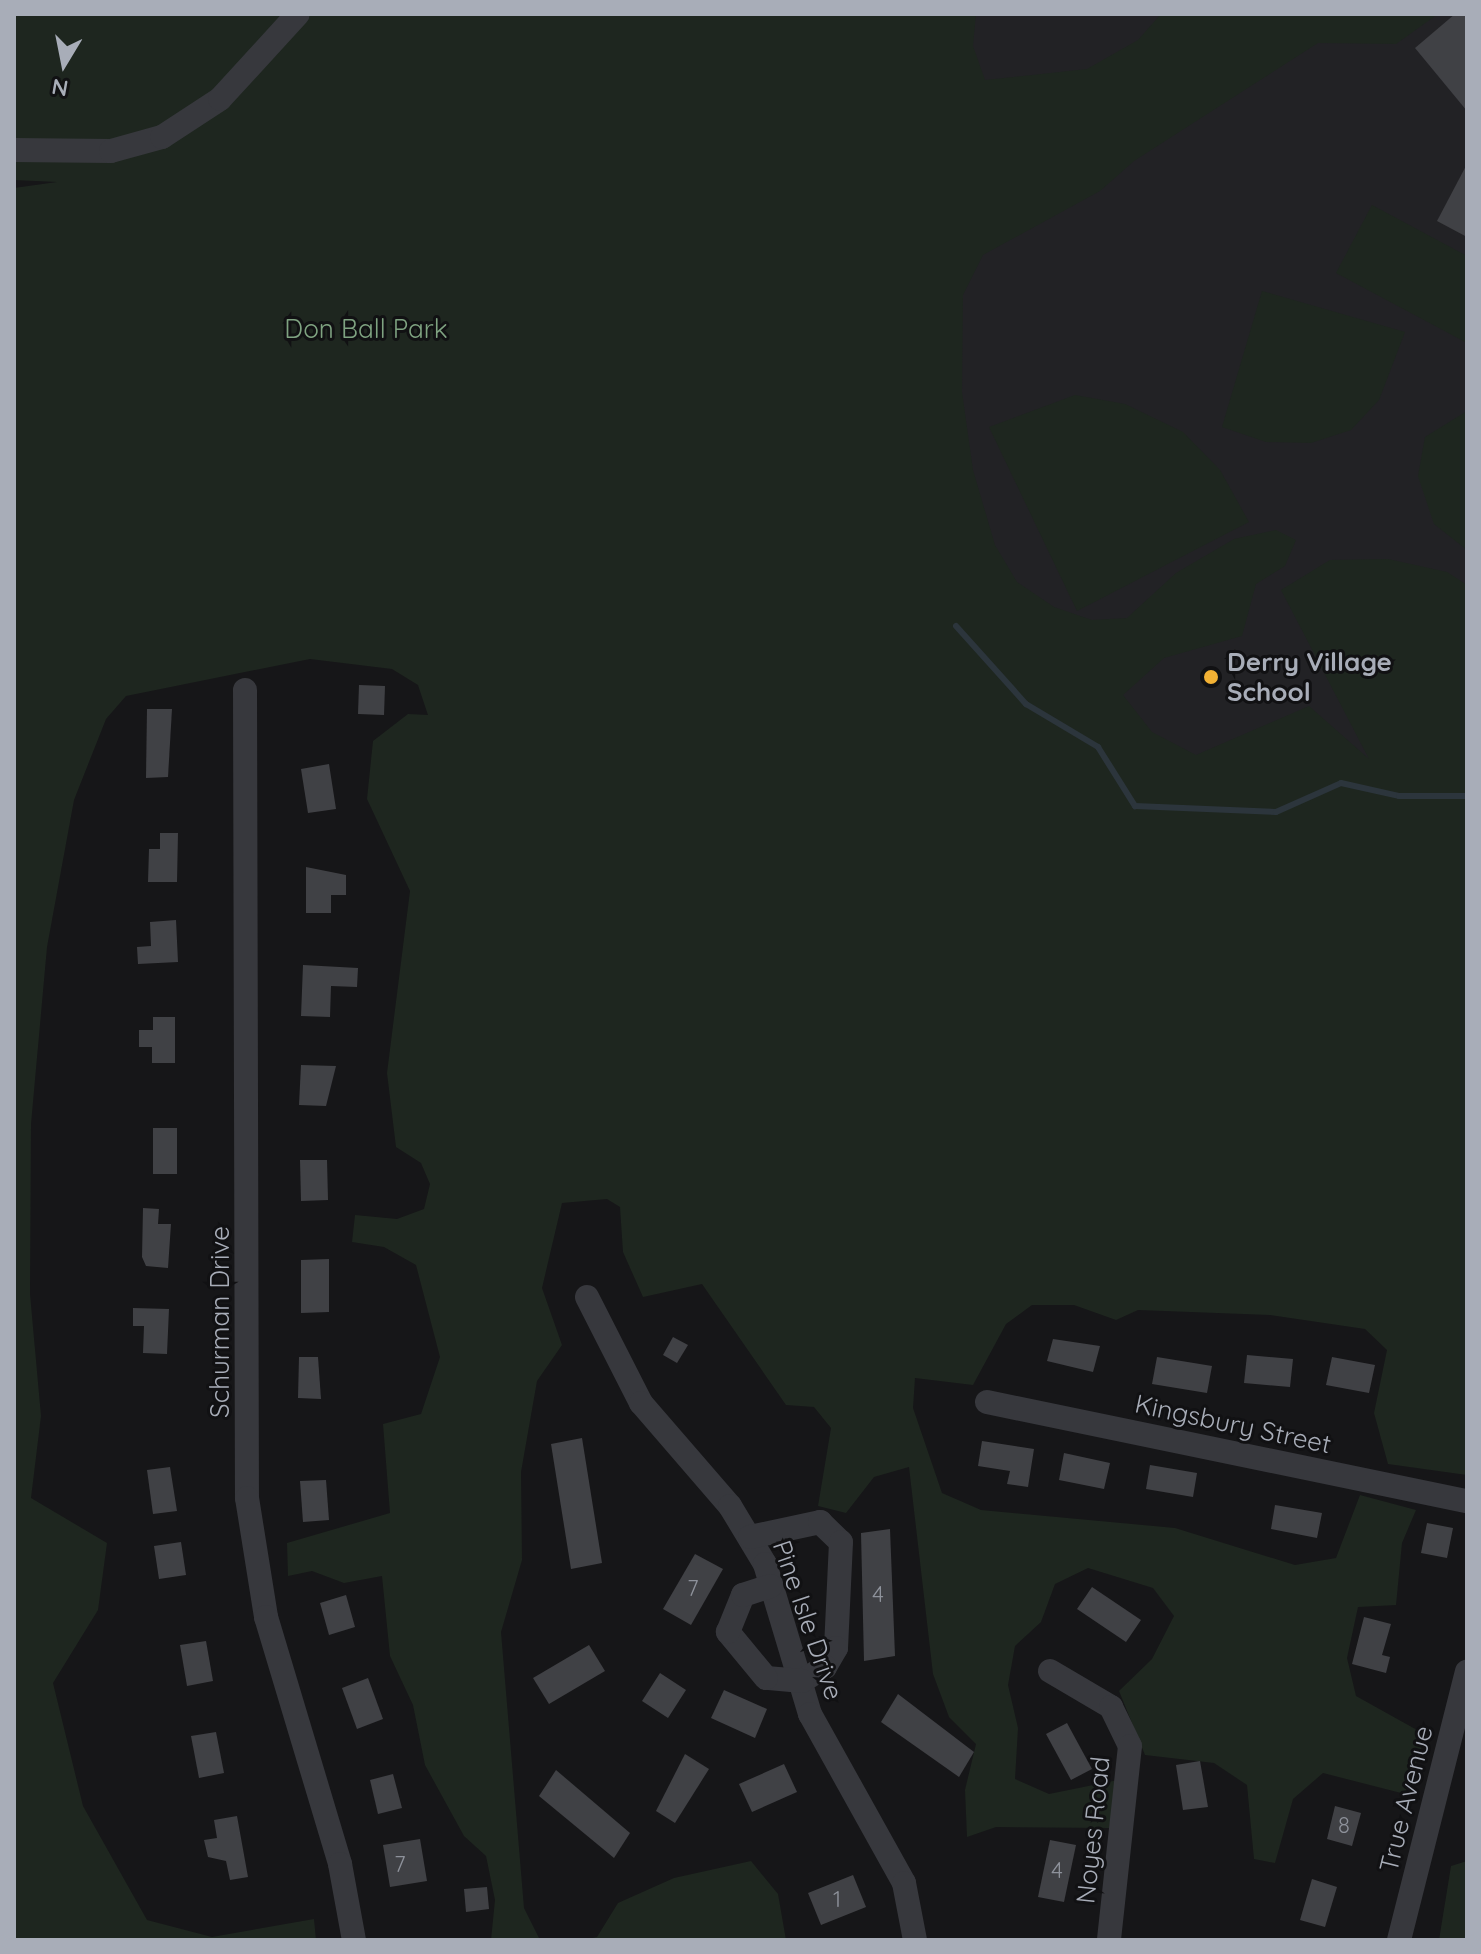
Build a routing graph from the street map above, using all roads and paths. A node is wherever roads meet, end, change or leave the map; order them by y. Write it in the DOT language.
graph roads {
  1 [pos="298,14"];
  2 [pos="14,150"];
  3 [pos="245,690"];
  4 [pos="587,1297"];
  5 [pos="987,1402"];
  6 [pos="1467,1501"];
  7 [pos="750,1537"];
  8 [pos="771,1586"];
  9 [pos="1050,1671"];
  10 [pos="1467,1671"];
  11 [pos="802,1681"];
  12 [pos="354,1940"];
  13 [pos="915,1940"];
  14 [pos="1109,1940"];
  15 [pos="1399,1940"];
  1 -- 2 [label="street"];
  3 -- 12 [label="street, Schurman Drive"];
  4 -- 7 [label="street, Pine Isle Drive"];
  5 -- 6 [label="street, Kingsbury Street"];
  7 -- 8 [label="street, Pine Isle Drive"];
  7 -- 11 [label="street"];
  8 -- 11 [label="street, Pine Isle Drive"];
  8 -- 11 [label="street"];
  9 -- 14 [label="street, Noyes Road"];
  10 -- 15 [label="street, True Avenue"];
  11 -- 13 [label="street, Pine Isle Drive"];
}
